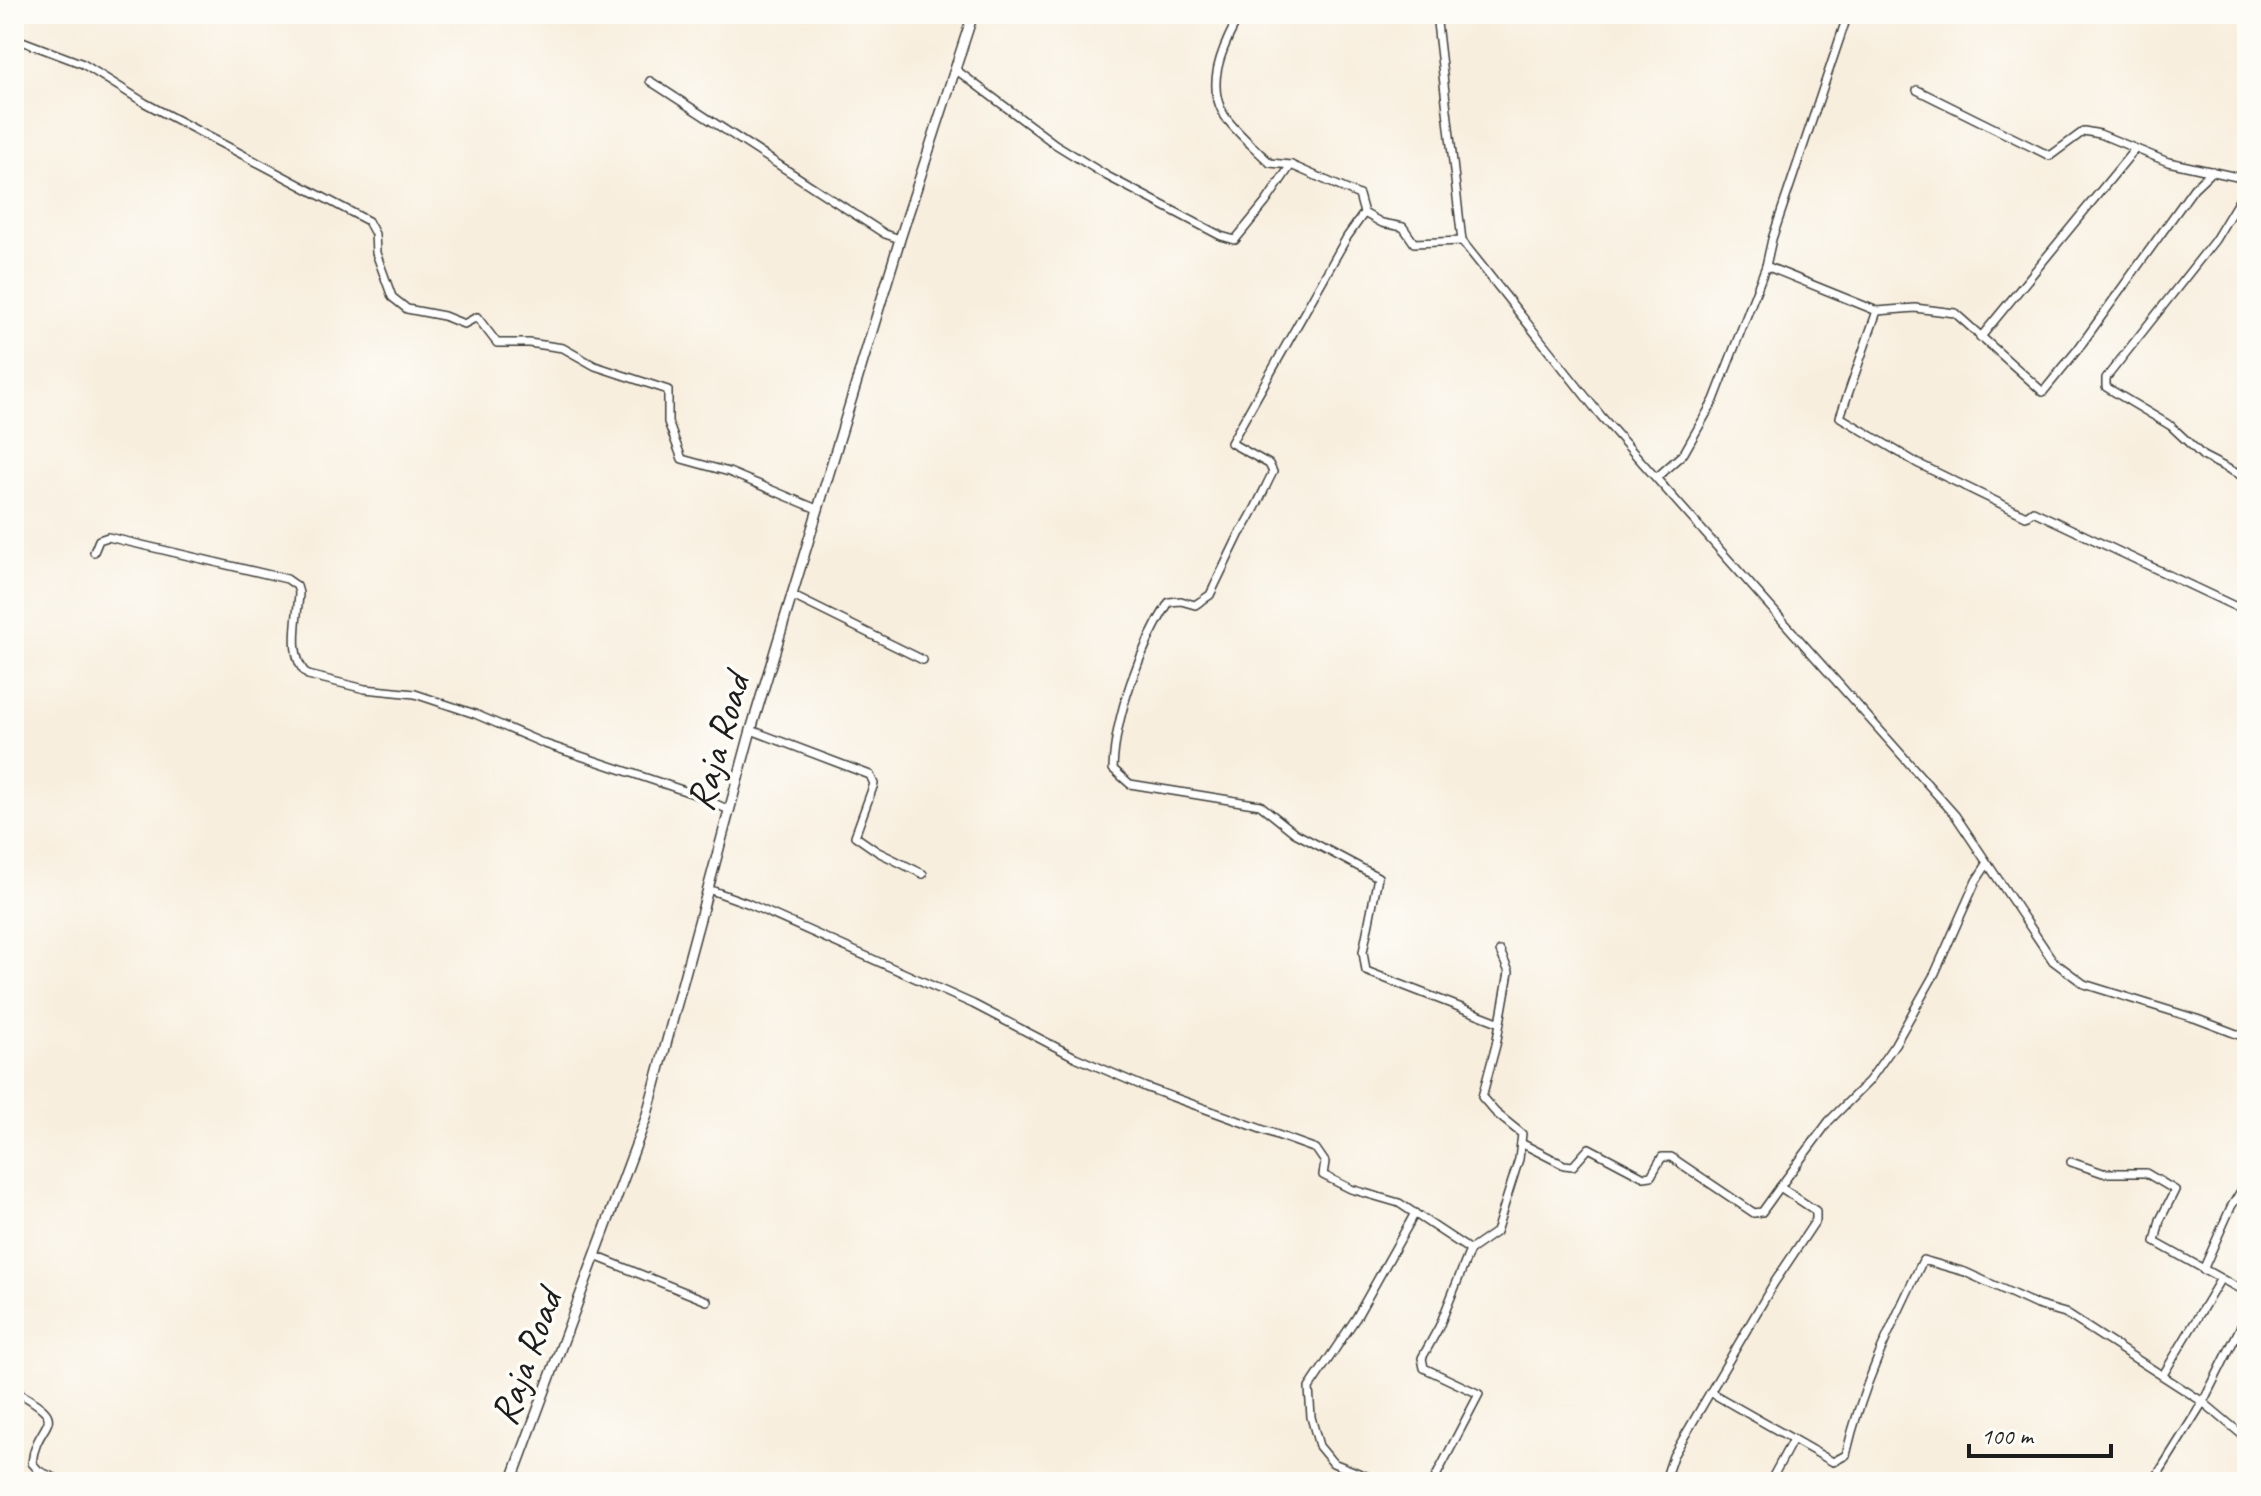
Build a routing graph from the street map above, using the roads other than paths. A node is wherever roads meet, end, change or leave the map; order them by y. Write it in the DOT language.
graph roads {
  1 [pos="973,14"];
  2 [pos="1222,14"];
  3 [pos="1436,14"];
  4 [pos="1848,14"];
  5 [pos="14,38"];
  6 [pos="955,69"];
  7 [pos="650,81"];
  8 [pos="1917,90"];
  9 [pos="2135,149"];
  10 [pos="1291,165"];
  11 [pos="2212,171"];
  12 [pos="2247,172"];
  13 [pos="2247,187"];
  14 [pos="1364,213"];
  15 [pos="900,239"];
  16 [pos="1462,241"];
  17 [pos="1766,266"];
  18 [pos="1877,311"];
  19 [pos="1980,338"];
  20 [pos="1657,477"];
  21 [pos="2247,483"];
  22 [pos="817,509"];
  23 [pos="94,552"];
  24 [pos="791,595"];
  25 [pos="2247,612"];
  26 [pos="923,660"];
  27 [pos="751,730"];
  28 [pos="729,810"];
  29 [pos="1987,864"];
  30 [pos="923,874"];
  31 [pos="708,889"];
  32 [pos="1500,951"];
  33 [pos="1498,1022"];
  34 [pos="2247,1038"];
  35 [pos="1521,1143"];
  36 [pos="2071,1162"];
  37 [pos="2247,1181"];
  38 [pos="1780,1187"];
  39 [pos="1415,1213"];
  40 [pos="1470,1250"];
  41 [pos="595,1256"];
  42 [pos="2203,1270"];
  43 [pos="2220,1280"];
  44 [pos="2247,1293"];
  45 [pos="707,1301"];
  46 [pos="2247,1314"];
  47 [pos="2163,1375"];
  48 [pos="14,1390"];
  49 [pos="1710,1392"];
  50 [pos="2203,1402"];
  51 [pos="2247,1439"];
  52 [pos="1792,1441"];
  53 [pos="64,1482"];
  54 [pos="511,1482"];
  55 [pos="1381,1482"];
  56 [pos="1433,1482"];
  57 [pos="1667,1482"];
  58 [pos="1770,1482"];
  59 [pos="2153,1482"];
  1 -- 6 [label="street, Raja Road"];
  2 -- 10 [label="street"];
  3 -- 16 [label="street"];
  4 -- 17 [label="street"];
  5 -- 22 [label="street"];
  6 -- 10 [label="street"];
  6 -- 15 [label="street, Raja Road"];
  7 -- 15 [label="street"];
  8 -- 9 [label="street"];
  9 -- 11 [label="street"];
  9 -- 19 [label="street"];
  10 -- 14 [label="street"];
  11 -- 12 [label="street"];
  11 -- 19 [label="street"];
  13 -- 21 [label="street"];
  14 -- 16 [label="street"];
  14 -- 33 [label="street"];
  15 -- 22 [label="street, Raja Road"];
  16 -- 20 [label="street"];
  17 -- 18 [label="street"];
  17 -- 20 [label="street"];
  18 -- 19 [label="street"];
  18 -- 25 [label="street"];
  20 -- 29 [label="street"];
  22 -- 24 [label="street, Raja Road"];
  23 -- 28 [label="street"];
  24 -- 26 [label="street"];
  24 -- 27 [label="street, Raja Road"];
  27 -- 28 [label="street, Raja Road"];
  27 -- 30 [label="street"];
  28 -- 31 [label="street, Raja Road"];
  29 -- 34 [label="street"];
  29 -- 38 [label="street"];
  31 -- 39 [label="street"];
  31 -- 41 [label="street, Raja Road"];
  32 -- 33 [label="street"];
  33 -- 35 [label="street"];
  35 -- 38 [label="street"];
  35 -- 40 [label="street"];
  36 -- 42 [label="street"];
  37 -- 42 [label="street"];
  38 -- 49 [label="street"];
  39 -- 40 [label="street"];
  39 -- 55 [label="street"];
  40 -- 56 [label="street"];
  41 -- 45 [label="street"];
  41 -- 54 [label="street, Raja Road"];
  42 -- 43 [label="street"];
  43 -- 44 [label="street"];
  43 -- 47 [label="street"];
  46 -- 50 [label="street"];
  47 -- 50 [label="street"];
  47 -- 52 [label="street"];
  48 -- 53 [label="street"];
  49 -- 52 [label="street"];
  49 -- 57 [label="street"];
  50 -- 51 [label="street"];
  50 -- 59 [label="street"];
  52 -- 58 [label="street"];
}
